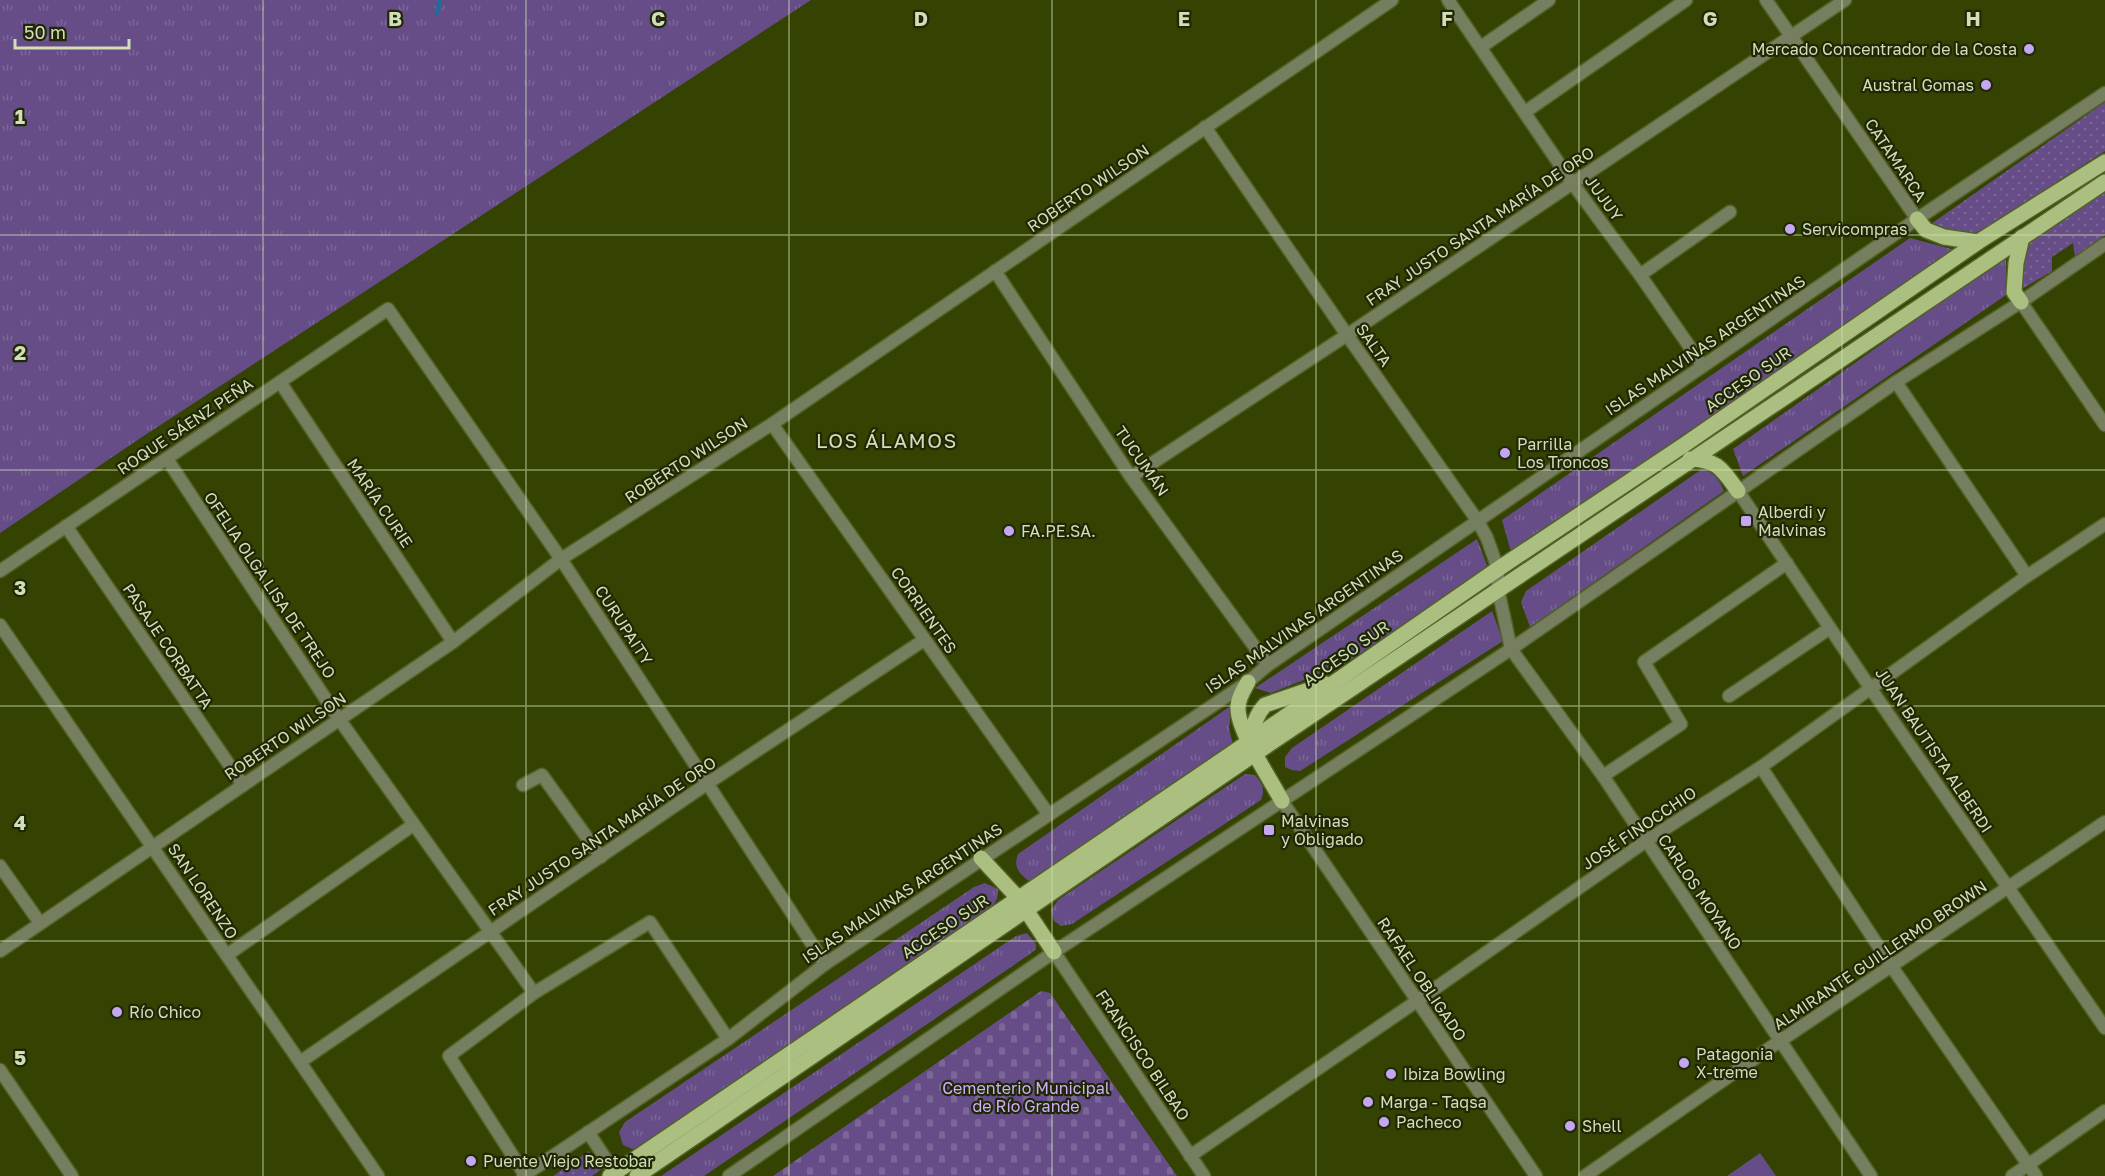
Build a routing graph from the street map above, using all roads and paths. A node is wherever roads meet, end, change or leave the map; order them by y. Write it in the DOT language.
graph roads {
  1 [pos="1392,0"];
  2 [pos="1448,0"];
  3 [pos="1548,0"];
  4 [pos="1686,0"];
  5 [pos="1766,0"];
  6 [pos="1845,0"];
  7 [pos="1791,37"];
  8 [pos="1481,47"];
  9 [pos="2105,93"];
  10 [pos="1525,112"];
  11 [pos="1205,127"];
  12 [pos="2105,162"];
  13 [pos="2105,182"];
  14 [pos="1573,184"];
  15 [pos="1730,212"];
  16 [pos="1917,219"];
  17 [pos="2022,237"];
  18 [pos="1978,242"];
  19 [pos="2105,244"];
  20 [pos="995,271"];
  21 [pos="1640,275"];
  22 [pos="2021,303"];
  23 [pos="388,309"];
  24 [pos="1347,335"];
  25 [pos="1703,366"];
  26 [pos="280,382"];
  27 [pos="1896,382"];
  28 [pos="772,424"];
  29 [pos="2105,425"];
  30 [pos="166,459"];
  31 [pos="1690,459"];
  32 [pos="1131,477"];
  33 [pos="1738,490"];
  34 [pos="1478,520"];
  35 [pos="2105,524"];
  36 [pos="66,526"];
  37 [pos="561,559"];
  38 [pos="1787,563"];
  39 [pos="1498,569"];
  40 [pos="0,571"];
  41 [pos="2027,576"];
  42 [pos="1498,589"];
  43 [pos="0,625"];
  44 [pos="1830,628"];
  45 [pos="924,640"];
  46 [pos="453,642"];
  47 [pos="1511,649"];
  48 [pos="1268,665"];
  49 [pos="1248,682"];
  50 [pos="1336,682"];
  51 [pos="1871,689"];
  52 [pos="1730,696"];
  53 [pos="339,719"];
  54 [pos="1253,747"];
  55 [pos="1761,767"];
  56 [pos="1603,776"];
  57 [pos="708,783"];
  58 [pos="243,785"];
  59 [pos="523,785"];
  60 [pos="1282,801"];
  61 [pos="1049,816"];
  62 [pos="2105,822"];
  63 [pos="413,825"];
  64 [pos="1646,841"];
  65 [pos="152,846"];
  66 [pos="601,857"];
  67 [pos="981,858"];
  68 [pos="0,866"];
  69 [pos="2009,888"];
  70 [pos="1022,904"];
  71 [pos="40,923"];
  72 [pos="490,933"];
  73 [pos="0,951"];
  74 [pos="1054,952"];
  75 [pos="227,955"];
  76 [pos="825,964"];
  77 [pos="1892,967"];
  78 [pos="534,993"];
  79 [pos="1417,1001"];
  80 [pos="2101,1012"];
  81 [pos="2105,1028"];
  82 [pos="728,1039"];
  83 [pos="1780,1041"];
  84 [pos="300,1062"];
  85 [pos="0,1070"];
  86 [pos="2105,1111"];
  87 [pos="588,1131"];
  88 [pos="1190,1156"];
  89 [pos="2028,1165"];
  90 [pos="524,1175"];
  91 [pos="614,1175"];
  92 [pos="72,1176"];
  93 [pos="378,1176"];
  94 [pos="637,1176"];
  95 [pos="729,1176"];
  96 [pos="1204,1176"];
  97 [pos="1536,1176"];
  98 [pos="1585,1176"];
  99 [pos="1871,1176"];
  100 [pos="2012,1176"];
  101 [pos="2036,1176"];
  1 -- 11 [label="street, ROBERTO WILSON"];
  2 -- 8 [label="street, JUJUY"];
  3 -- 8 [label="street"];
  4 -- 10 [label="street"];
  5 -- 7 [label="street, CATAMARCA"];
  6 -- 7 [label="street, FRAY JUSTO SANTA MARÍA DE ORO"];
  7 -- 14 [label="street, FRAY JUSTO SANTA MARÍA DE ORO"];
  7 -- 16 [label="street, CATAMARCA"];
  8 -- 10 [label="street, JUJUY"];
  9 -- 16 [label="street, ISLAS MALVINAS ARGENTINAS"];
  10 -- 14 [label="street, JUJUY"];
  11 -- 20 [label="street, ROBERTO WILSON"];
  11 -- 24 [label="street, SALTA"];
  12 -- 18 [label="main road, ACCESO SUR"];
  13 -- 17 [label="main road, ACCESO SUR"];
  14 -- 21 [label="street, JUJUY"];
  14 -- 24 [label="street, FRAY JUSTO SANTA MARÍA DE ORO"];
  15 -- 21 [label="street"];
  16 -- 18 [label="main road"];
  16 -- 25 [label="street, ISLAS MALVINAS ARGENTINAS"];
  17 -- 22 [label="main road"];
  17 -- 31 [label="main road, ACCESO SUR"];
  18 -- 39 [label="main road, ACCESO SUR"];
  19 -- 22 [label="street"];
  20 -- 28 [label="street, ROBERTO WILSON"];
  20 -- 32 [label="street, TUCUMÁN"];
  21 -- 25 [label="street, JUJUY"];
  22 -- 27 [label="street"];
  22 -- 29 [label="street"];
  23 -- 26 [label="street, ROQUE SÁENZ PEÑA"];
  23 -- 37 [label="street, CURUPAITY"];
  24 -- 32 [label="street, FRAY JUSTO SANTA MARÍA DE ORO"];
  24 -- 34 [label="street, SALTA"];
  25 -- 34 [label="street, ISLAS MALVINAS ARGENTINAS"];
  26 -- 30 [label="street, ROQUE SÁENZ PEÑA"];
  26 -- 46 [label="street, MARÍA CURIE"];
  27 -- 33 [label="street"];
  27 -- 41 [label="street"];
  28 -- 37 [label="street, ROBERTO WILSON"];
  28 -- 45 [label="street, CORRIENTES"];
  30 -- 36 [label="street, ROQUE SÁENZ PEÑA"];
  30 -- 53 [label="street, OFELIA OLGA LISA DE TREJO"];
  31 -- 33 [label="main road"];
  31 -- 42 [label="main road, ACCESO SUR"];
  32 -- 48 [label="street, TUCUMÁN"];
  33 -- 38 [label="street, JUAN BAUTISTA ALBERDI"];
  33 -- 47 [label="street"];
  34 -- 39 [label="street, SALTA"];
  34 -- 48 [label="street, ISLAS MALVINAS ARGENTINAS"];
  35 -- 41 [label="street, JOSÉ FINOCCHIO"];
  36 -- 40 [label="street, ROQUE SÁENZ PEÑA"];
  36 -- 58 [label="street, PASAJE CORBATTA"];
  37 -- 46 [label="street, ROBERTO WILSON"];
  37 -- 57 [label="street, CURUPAITY"];
  38 -- 44 [label="street, JUAN BAUTISTA ALBERDI"];
  38 -- 56 [label="street"];
  39 -- 42 [label="street, SALTA"];
  39 -- 50 [label="main road, ACCESO SUR"];
  41 -- 51 [label="street, JOSÉ FINOCCHIO"];
  42 -- 47 [label="street, CARLOS MOYANO"];
  42 -- 54 [label="main road, ACCESO SUR"];
  43 -- 65 [label="street, SAN LORENZO"];
  44 -- 51 [label="street, JUAN BAUTISTA ALBERDI"];
  44 -- 52 [label="street"];
  45 -- 57 [label="street, FRAY JUSTO SANTA MARÍA DE ORO"];
  45 -- 61 [label="street, CORRIENTES"];
  46 -- 53 [label="street, ROBERTO WILSON"];
  47 -- 56 [label="street, CARLOS MOYANO"];
  47 -- 60 [label="street"];
  48 -- 49 [label="street, ISLAS MALVINAS ARGENTINAS"];
  49 -- 54 [label="main road"];
  49 -- 61 [label="street, ISLAS MALVINAS ARGENTINAS"];
  50 -- 54 [label="main road, ACCESO SUR"];
  50 -- 54 [label="main road"];
  51 -- 55 [label="street, JOSÉ FINOCCHIO"];
  51 -- 69 [label="street, JUAN BAUTISTA ALBERDI"];
  53 -- 58 [label="street, ROBERTO WILSON"];
  53 -- 63 [label="street, OFELIA OLGA LISA DE TREJO"];
  54 -- 60 [label="main road"];
  54 -- 70 [label="main road, ACCESO SUR"];
  55 -- 64 [label="street, JOSÉ FINOCCHIO"];
  55 -- 77 [label="street"];
  56 -- 64 [label="street, CARLOS MOYANO"];
  57 -- 66 [label="street, FRAY JUSTO SANTA MARÍA DE ORO"];
  57 -- 76 [label="street, CURUPAITY"];
  58 -- 65 [label="street, ROBERTO WILSON"];
  59 -- 66 [label="street"];
  60 -- 74 [label="street"];
  60 -- 79 [label="street, RAFAEL OBLIGADO"];
  61 -- 67 [label="street, ISLAS MALVINAS ARGENTINAS"];
  62 -- 69 [label="street, ALMIRANTE GUILLERMO BROWN"];
  63 -- 72 [label="street, OFELIA OLGA LISA DE TREJO"];
  63 -- 75 [label="street"];
  64 -- 79 [label="street, JOSÉ FINOCCHIO"];
  64 -- 83 [label="street, CARLOS MOYANO"];
  65 -- 71 [label="street, ROBERTO WILSON"];
  65 -- 75 [label="street, SAN LORENZO"];
  66 -- 72 [label="street, FRAY JUSTO SANTA MARÍA DE ORO"];
  67 -- 70 [label="main road"];
  67 -- 76 [label="street, ISLAS MALVINAS ARGENTINAS"];
  68 -- 71 [label="street"];
  69 -- 77 [label="street, ALMIRANTE GUILLERMO BROWN"];
  69 -- 80 [label="street, JUAN BAUTISTA ALBERDI"];
  70 -- 74 [label="main road"];
  70 -- 91 [label="main road, ACCESO SUR"];
  70 -- 94 [label="main road, ACCESO SUR"];
  71 -- 73 [label="street, ROBERTO WILSON"];
  72 -- 78 [label="street, OFELIA OLGA LISA DE TREJO"];
  72 -- 84 [label="street, FRAY JUSTO SANTA MARÍA DE ORO"];
  74 -- 88 [label="street, FRANCISCO BILBAO"];
  74 -- 95 [label="street"];
  75 -- 84 [label="street, SAN LORENZO"];
  76 -- 82 [label="street, ISLAS MALVINAS ARGENTINAS"];
  77 -- 83 [label="street, ALMIRANTE GUILLERMO BROWN"];
  77 -- 89 [label="street"];
  78 -- 82 [label="street"];
  78 -- 90 [label="street"];
  79 -- 88 [label="street, JOSÉ FINOCCHIO"];
  79 -- 97 [label="street, RAFAEL OBLIGADO"];
  80 -- 81 [label="street, JUAN BAUTISTA ALBERDI"];
  82 -- 87 [label="street, ISLAS MALVINAS ARGENTINAS"];
  83 -- 98 [label="street, ALMIRANTE GUILLERMO BROWN"];
  83 -- 99 [label="street, CARLOS MOYANO"];
  84 -- 93 [label="street, SAN LORENZO"];
  85 -- 92 [label="street"];
  86 -- 89 [label="street"];
  87 -- 90 [label="street, ISLAS MALVINAS ARGENTINAS"];
  87 -- 91 [label="street"];
  88 -- 96 [label="street, FRANCISCO BILBAO"];
  89 -- 100 [label="street"];
  89 -- 101 [label="street"];
}
